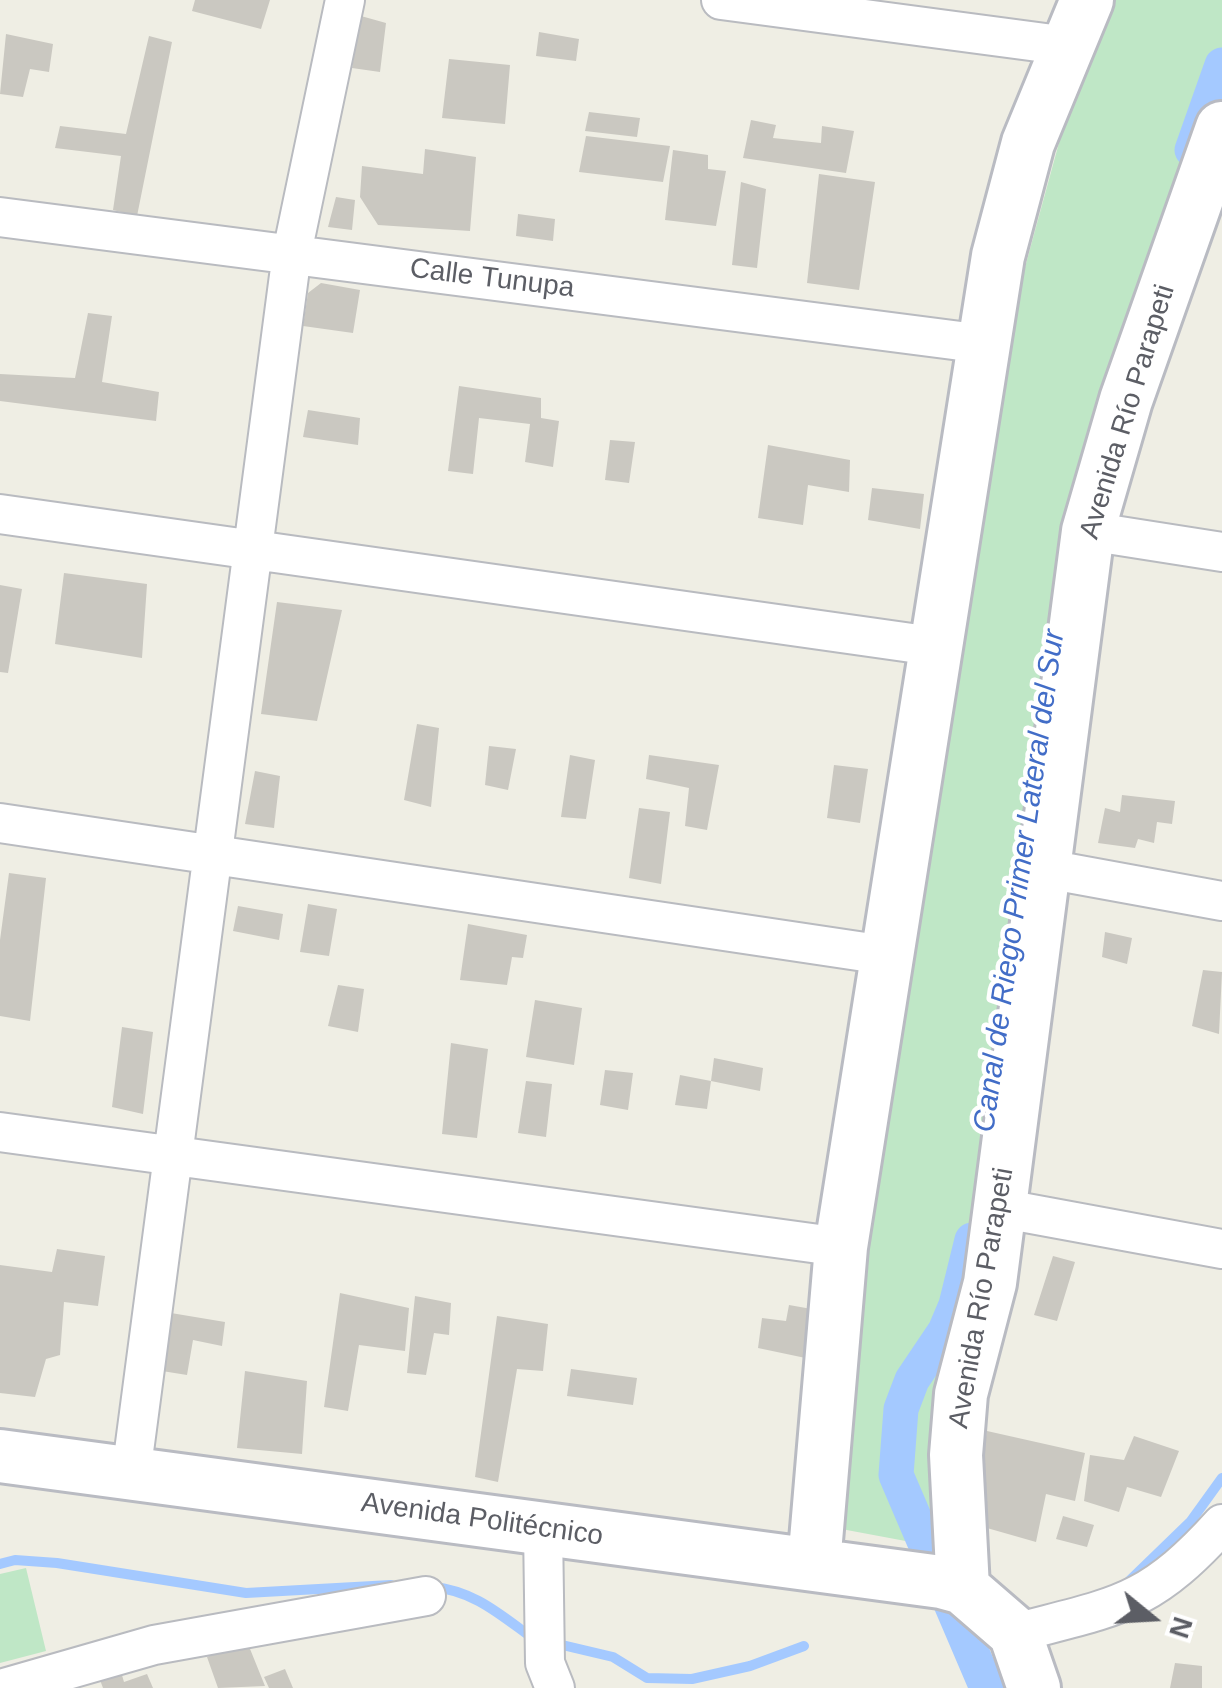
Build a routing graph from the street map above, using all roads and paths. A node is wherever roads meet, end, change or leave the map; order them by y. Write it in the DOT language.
graph roads {
  1 [pos="346,0"];
  2 [pos="721,0"];
  3 [pos="1077,23"];
  4 [pos="1222,128"];
  5 [pos="1210,191"];
  6 [pos="0,216"];
  7 [pos="292,253"];
  8 [pos="984,344"];
  9 [pos="0,514"];
  10 [pos="1088,531"];
  11 [pos="251,550"];
  12 [pos="1222,552"];
  13 [pos="934,646"];
  14 [pos="0,824"];
  15 [pos="215,852"];
  16 [pos="1041,868"];
  17 [pos="1222,902"];
  18 [pos="885,956"];
  19 [pos="0,1132"];
  20 [pos="175,1156"];
  21 [pos="999,1208"];
  22 [pos="840,1248"];
  23 [pos="1222,1248"];
  24 [pos="9,1463"];
  25 [pos="131,1474"];
  26 [pos="1222,1524"];
  27 [pos="543,1529"];
  28 [pos="814,1564"];
  29 [pos="963,1588"];
  30 [pos="426,1596"];
  31 [pos="1015,1633"];
  32 [pos="4,1688"];
  33 [pos="555,1688"];
  34 [pos="1034,1688"];
  1 -- 7 [label="street"];
  2 -- 3 [label="street"];
  3 -- 8 [label="main road"];
  4 -- 5 [label="main road, Avenida Río Parapeti"];
  5 -- 10 [label="main road, Avenida Río Parapeti"];
  6 -- 7 [label="street, Calle Tunupa"];
  7 -- 8 [label="street, Calle Tunupa"];
  7 -- 11 [label="street"];
  8 -- 13 [label="main road"];
  9 -- 11 [label="street"];
  10 -- 12 [label="street"];
  10 -- 16 [label="main road, Avenida Río Parapeti"];
  11 -- 13 [label="street"];
  11 -- 15 [label="street"];
  13 -- 18 [label="main road"];
  14 -- 15 [label="street"];
  15 -- 18 [label="street"];
  15 -- 20 [label="street"];
  16 -- 17 [label="street"];
  16 -- 21 [label="main road, Avenida Río Parapeti"];
  18 -- 22 [label="main road"];
  19 -- 20 [label="street"];
  20 -- 22 [label="street"];
  20 -- 25 [label="street"];
  21 -- 23 [label="street"];
  21 -- 29 [label="main road, Avenida Río Parapeti"];
  22 -- 28 [label="main road"];
  24 -- 25 [label="main road, Avenida Politécnico"];
  25 -- 27 [label="main road, Avenida Politécnico"];
  26 -- 31 [label="street"];
  27 -- 28 [label="main road, Avenida Politécnico"];
  27 -- 33 [label="street"];
  28 -- 29 [label="main road, Avenida Politécnico"];
  29 -- 31 [label="main road"];
  30 -- 32 [label="street"];
  31 -- 34 [label="main road"];
}
